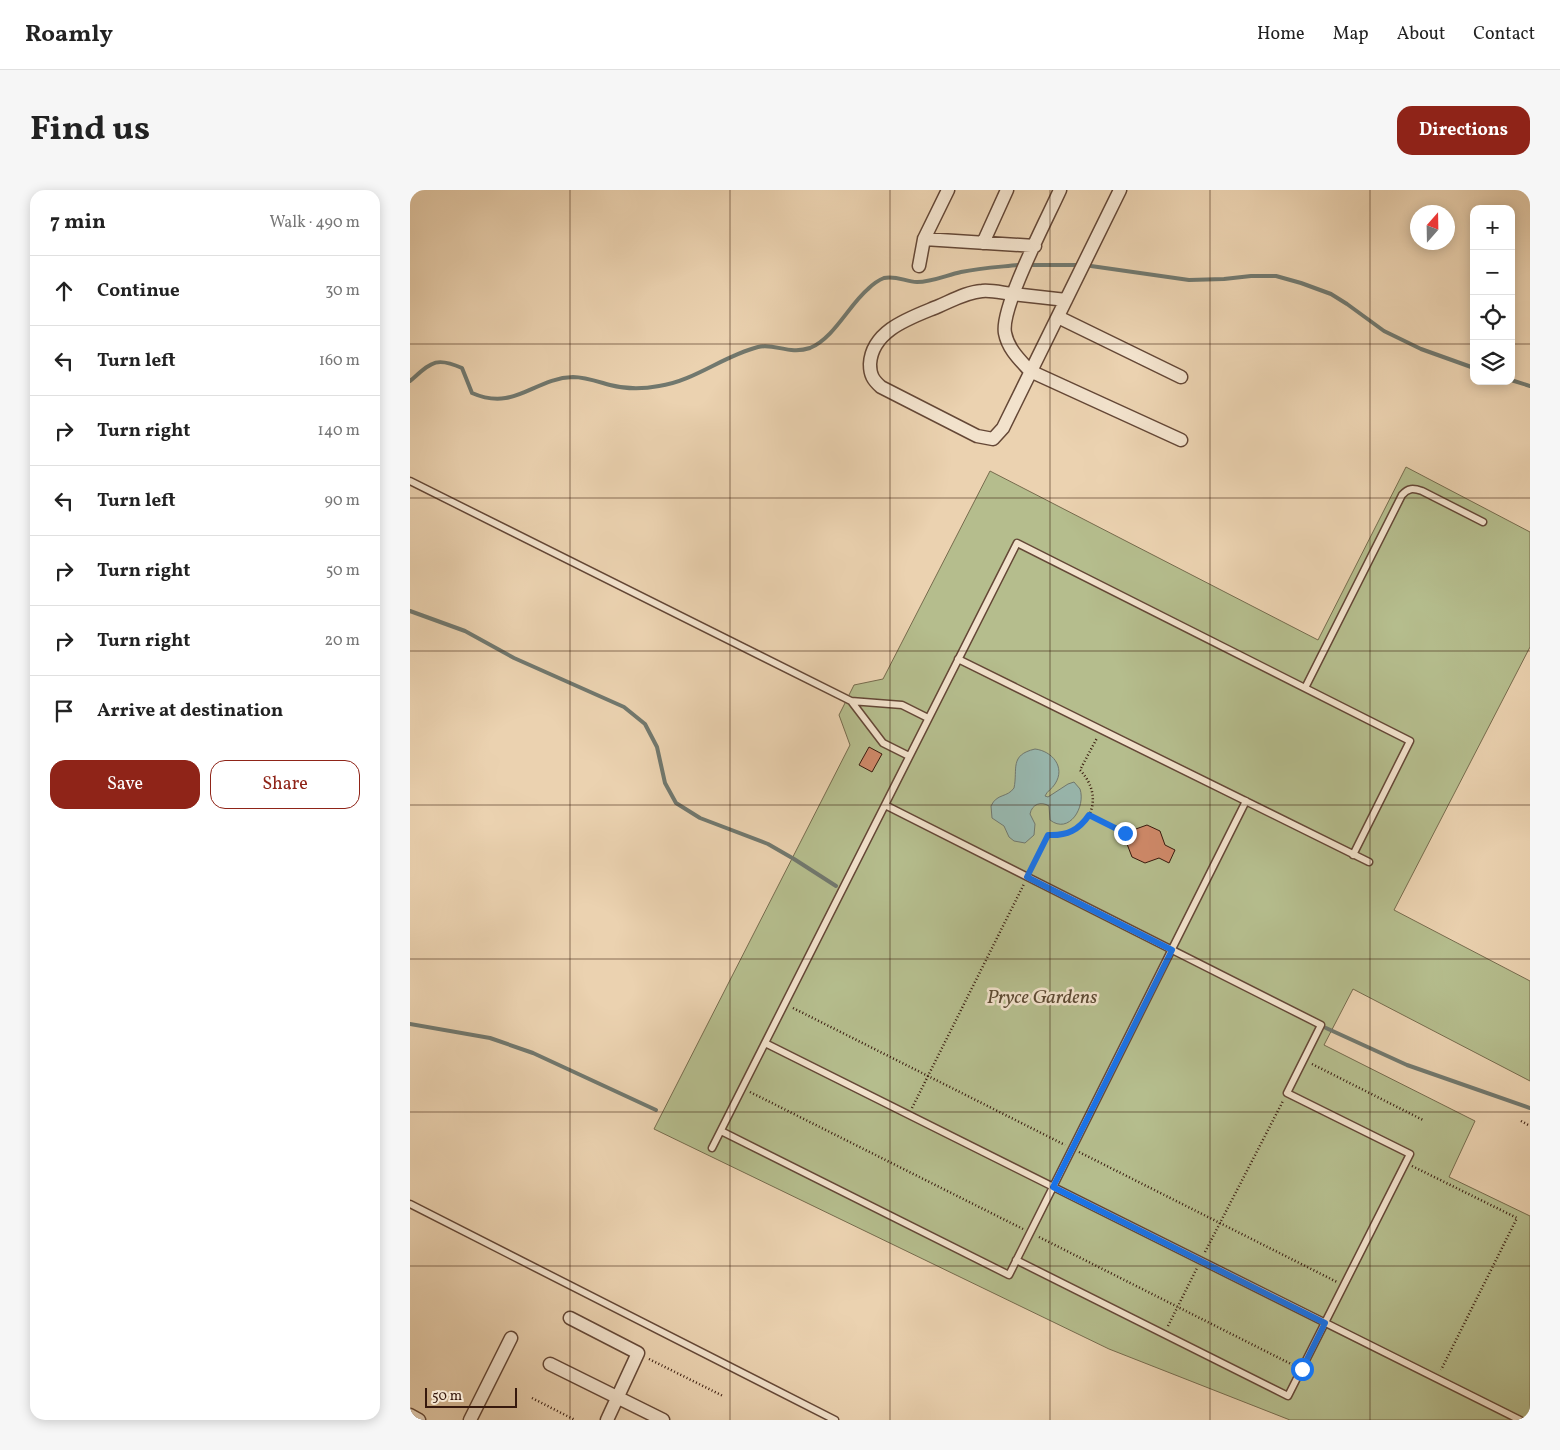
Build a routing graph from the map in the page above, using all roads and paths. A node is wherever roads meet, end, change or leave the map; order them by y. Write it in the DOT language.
graph roads {
  1 [pos="948,190"];
  2 [pos="1007,190"];
  3 [pos="1060,190"];
  4 [pos="1120,190"];
  5 [pos="924,239"];
  6 [pos="983,243"];
  7 [pos="1034,246"];
  8 [pos="919,266"];
  9 [pos="1013,294"];
  10 [pos="1066,300"];
  11 [pos="1058,317"];
  12 [pos="1030,371"];
  13 [pos="1181,377"];
  14 [pos="1181,440"];
  15 [pos="410,481"];
  16 [pos="1483,522"];
  17 [pos="958,659"];
  18 [pos="1305,688"];
  19 [pos="851,702"];
  20 [pos="928,718"];
  21 [pos="1101,730"];
  22 [pos="909,756"];
  23 [pos="1246,801"];
  24 [pos="885,805"];
  25 [pos="1089,815"];
  26 [pos="1125,833"];
  27 [pos="1353,855"];
  28 [pos="1369,862"];
  29 [pos="1027,877"];
  30 [pos="1172,950"];
  31 [pos="765,1043"];
  32 [pos="1304,1060"];
  33 [pos="1287,1093"];
  34 [pos="908,1115"];
  35 [pos="1423,1120"];
  36 [pos="1521,1121"];
  37 [pos="1530,1126"];
  38 [pos="721,1131"];
  39 [pos="712,1148"];
  40 [pos="1405,1163"];
  41 [pos="1053,1187"];
  42 [pos="410,1204"];
  43 [pos="1016,1260"];
  44 [pos="1201,1261"];
  45 [pos="570,1318"];
  46 [pos="1325,1323"];
  47 [pos="1164,1334"];
  48 [pos="511,1338"];
  49 [pos="638,1354"];
  50 [pos="550,1364"];
  51 [pos="1437,1378"];
  52 [pos="723,1396"];
  53 [pos="618,1397"];
  54 [pos="532,1398"];
  55 [pos="410,1415"];
  56 [pos="420,1420"];
  57 [pos="470,1420"];
  58 [pos="575,1420"];
  59 [pos="607,1420"];
  60 [pos="663,1420"];
  61 [pos="835,1420"];
  62 [pos="1520,1420"];
  1 -- 5 [label="street"];
  2 -- 6 [label="street"];
  3 -- 7 [label="street"];
  4 -- 10 [label="street"];
  5 -- 6 [label="street"];
  5 -- 8 [label="street"];
  6 -- 7 [label="street"];
  7 -- 9 [label="street"];
  9 -- 10 [label="street"];
  9 -- 12 [label="street"];
  9 -- 12 [label="street"];
  10 -- 11 [label="street"];
  11 -- 12 [label="street"];
  11 -- 13 [label="street"];
  12 -- 14 [label="street"];
  15 -- 19 [label="lane"];
  16 -- 18 [label="lane"];
  17 -- 18 [label="lane"];
  17 -- 20 [label="lane"];
  17 -- 21 [label="lane"];
  18 -- 27 [label="lane"];
  19 -- 20 [label="lane"];
  19 -- 22 [label="lane"];
  20 -- 22 [label="lane"];
  21 -- 23 [label="lane"];
  21 -- 25 [label="path"];
  22 -- 24 [label="lane"];
  23 -- 27 [label="lane"];
  23 -- 30 [label="lane"];
  24 -- 29 [label="lane"];
  24 -- 31 [label="lane"];
  25 -- 26 [label="path"];
  25 -- 29 [label="path"];
  27 -- 28 [label="lane"];
  29 -- 30 [label="lane"];
  29 -- 34 [label="path"];
  30 -- 32 [label="lane"];
  30 -- 41 [label="lane"];
  31 -- 34 [label="lane"];
  31 -- 38 [label="lane"];
  32 -- 33 [label="lane"];
  32 -- 35 [label="path"];
  33 -- 40 [label="lane"];
  33 -- 44 [label="path"];
  34 -- 41 [label="lane"];
  36 -- 37 [label="path"];
  38 -- 39 [label="lane"];
  38 -- 43 [label="lane"];
  40 -- 46 [label="lane"];
  40 -- 51 [label="path"];
  41 -- 43 [label="lane"];
  41 -- 44 [label="lane"];
  42 -- 61 [label="lane"];
  43 -- 47 [label="lane"];
  44 -- 46 [label="lane"];
  44 -- 47 [label="path"];
  45 -- 49 [label="street"];
  46 -- 47 [label="lane"];
  46 -- 51 [label="lane"];
  48 -- 57 [label="street"];
  49 -- 52 [label="path"];
  49 -- 53 [label="street"];
  50 -- 53 [label="street"];
  51 -- 62 [label="lane"];
  53 -- 59 [label="street"];
  53 -- 60 [label="street"];
  54 -- 58 [label="path"];
  55 -- 56 [label="street"];
}
